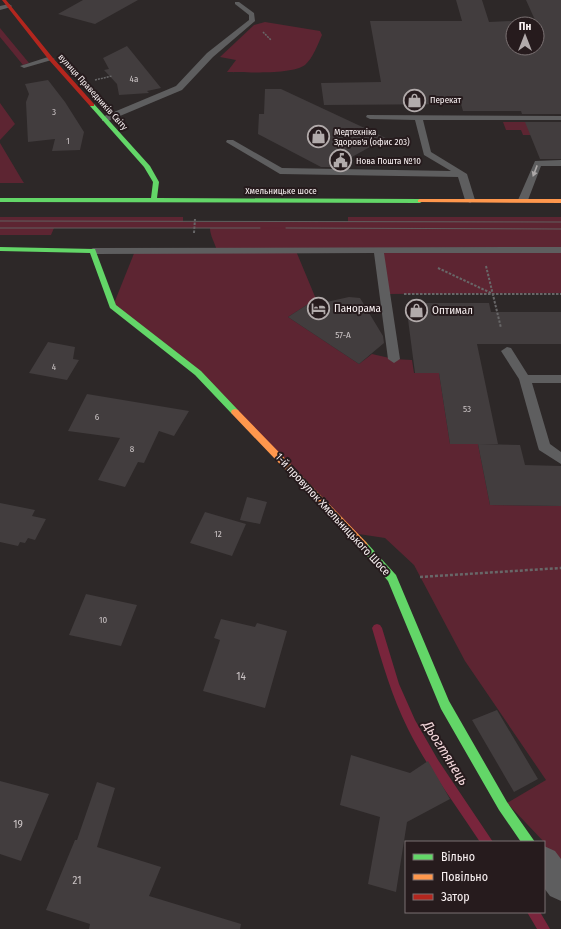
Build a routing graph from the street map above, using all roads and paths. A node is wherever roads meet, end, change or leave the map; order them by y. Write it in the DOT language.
graph roads {
  1 [pos="237,3"];
  2 [pos="4,5"];
  3 [pos="51,59"];
  4 [pos="24,66"];
  5 [pos="112,76"];
  6 [pos="93,81"];
  7 [pos="370,117"];
  8 [pos="418,117"];
  9 [pos="561,118"];
  10 [pos="105,119"];
  11 [pos="230,142"];
  12 [pos="561,163"];
  13 [pos="462,174"];
  14 [pos="0,200"];
  15 [pos="154,200"];
  16 [pos="470,200"];
  17 [pos="523,200"];
  18 [pos="561,201"];
  19 [pos="195,219"];
  20 [pos="193,236"];
  21 [pos="0,249"];
  22 [pos="482,250"];
  23 [pos="561,250"];
  24 [pos="93,251"];
  25 [pos="379,251"];
  26 [pos="402,251"];
  27 [pos="385,294"];
  28 [pos="493,294"];
  29 [pos="561,294"];
  30 [pos="501,328"];
  31 [pos="507,351"];
  32 [pos="394,359"];
  33 [pos="525,379"];
  34 [pos="561,379"];
  35 [pos="561,459"];
  36 [pos="561,568"];
  37 [pos="392,578"];
  38 [pos="528,841"];
  39 [pos="545,863"];
  40 [pos="561,885"];
  1 -- 10 [label="lane"];
  2 -- 3 [label="main road, вулиця Праведників Світу"];
  3 -- 4 [label="lane"];
  3 -- 10 [label="main road, вулиця Праведників Світу"];
  5 -- 6 [label="path"];
  7 -- 8 [label="lane"];
  8 -- 9 [label="lane"];
  8 -- 13 [label="lane"];
  10 -- 15 [label="main road, вулиця Праведників Світу"];
  11 -- 13 [label="lane"];
  12 -- 17 [label="lane, one-way"];
  13 -- 16 [label="lane"];
  14 -- 15 [label="main road, Хмельницьке шосе"];
  15 -- 16 [label="main road, Хмельницьке шосе"];
  16 -- 17 [label="main road, Хмельницьке шосе"];
  17 -- 18 [label="main road, Хмельницьке шосе"];
  19 -- 20 [label="path"];
  21 -- 24 [label="main road"];
  22 -- 23 [label="lane"];
  22 -- 26 [label="lane"];
  22 -- 28 [label="path"];
  24 -- 25 [label="lane"];
  24 -- 37 [label="main road, 1-й провулок Хмельницького Шосе"];
  25 -- 26 [label="lane"];
  25 -- 27 [label="lane"];
  26 -- 28 [label="path"];
  27 -- 28 [label="path"];
  27 -- 32 [label="lane"];
  28 -- 29 [label="path"];
  28 -- 30 [label="path"];
  31 -- 33 [label="lane"];
  33 -- 34 [label="lane"];
  33 -- 35 [label="lane"];
  36 -- 37 [label="path"];
  37 -- 38 [label="main road, 1-й провулок Хмельницького Шосе"];
  39 -- 40 [label="street"];
}
